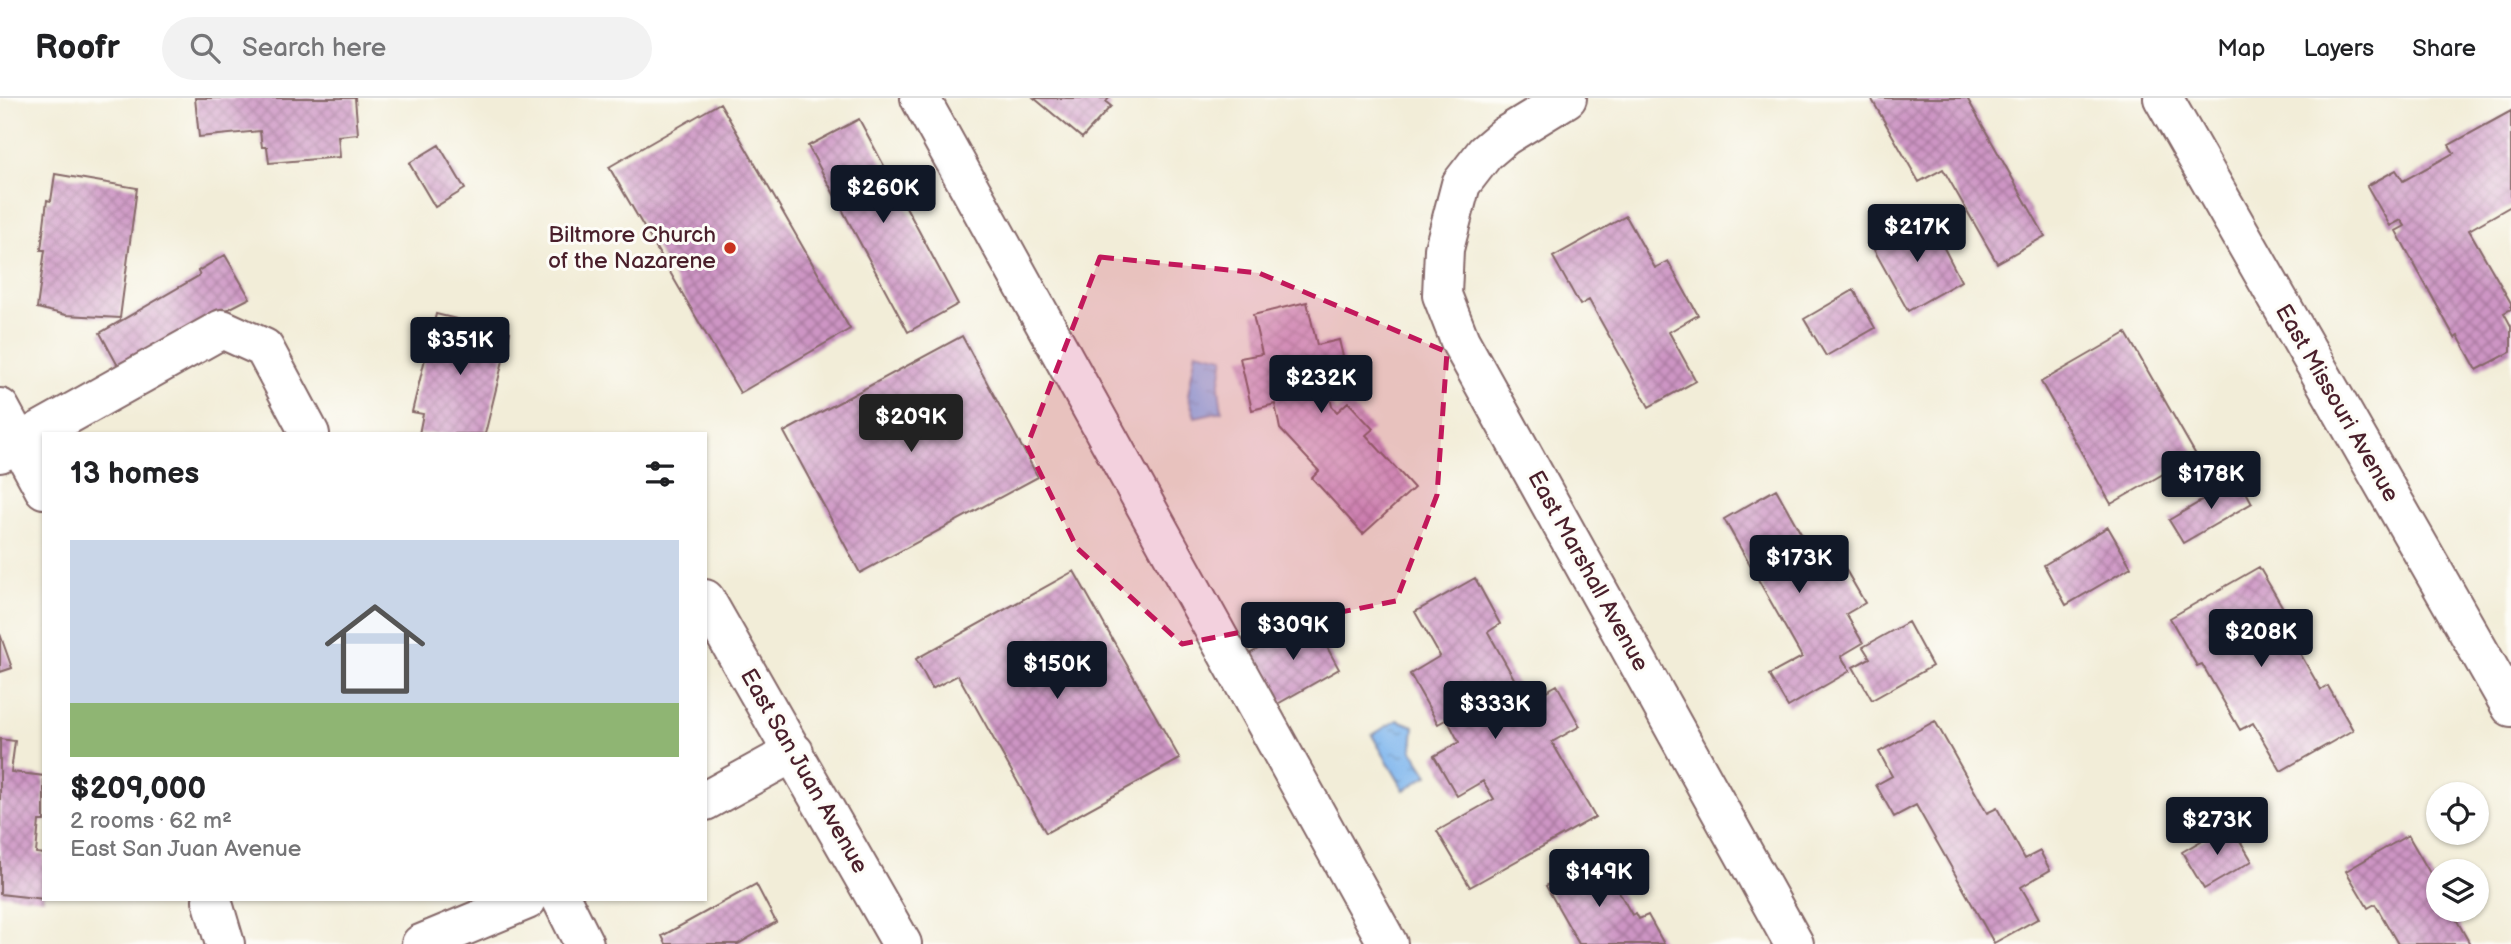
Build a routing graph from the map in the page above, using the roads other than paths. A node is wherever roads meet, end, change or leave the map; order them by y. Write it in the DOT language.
graph roads {
  1 [pos="920,98"];
  2 [pos="1567,98"];
  3 [pos="2163,98"];
  4 [pos="0,408"];
  5 [pos="309,432"];
  6 [pos="9,448"];
  7 [pos="42,487"];
  8 [pos="707,602"];
  9 [pos="2511,707"];
  10 [pos="793,752"];
  11 [pos="707,800"];
  12 [pos="212,901"];
  13 [pos="525,901"];
  14 [pos="562,901"];
  15 [pos="225,944"];
  16 [pos="421,944"];
  17 [pos="584,944"];
  18 [pos="902,944"];
  19 [pos="1388,944"];
  20 [pos="1794,944"];
  1 -- 19 [label="street"];
  2 -- 20 [label="street, East Marshall Avenue"];
  3 -- 9 [label="street, East Missouri Avenue"];
  4 -- 6 [label="street"];
  5 -- 6 [label="street"];
  6 -- 7 [label="street"];
  8 -- 10 [label="street, East San Juan Avenue"];
  10 -- 11 [label="street"];
  10 -- 18 [label="street, East San Juan Avenue"];
  12 -- 15 [label="street"];
  13 -- 16 [label="street"];
  14 -- 17 [label="street"];
}
